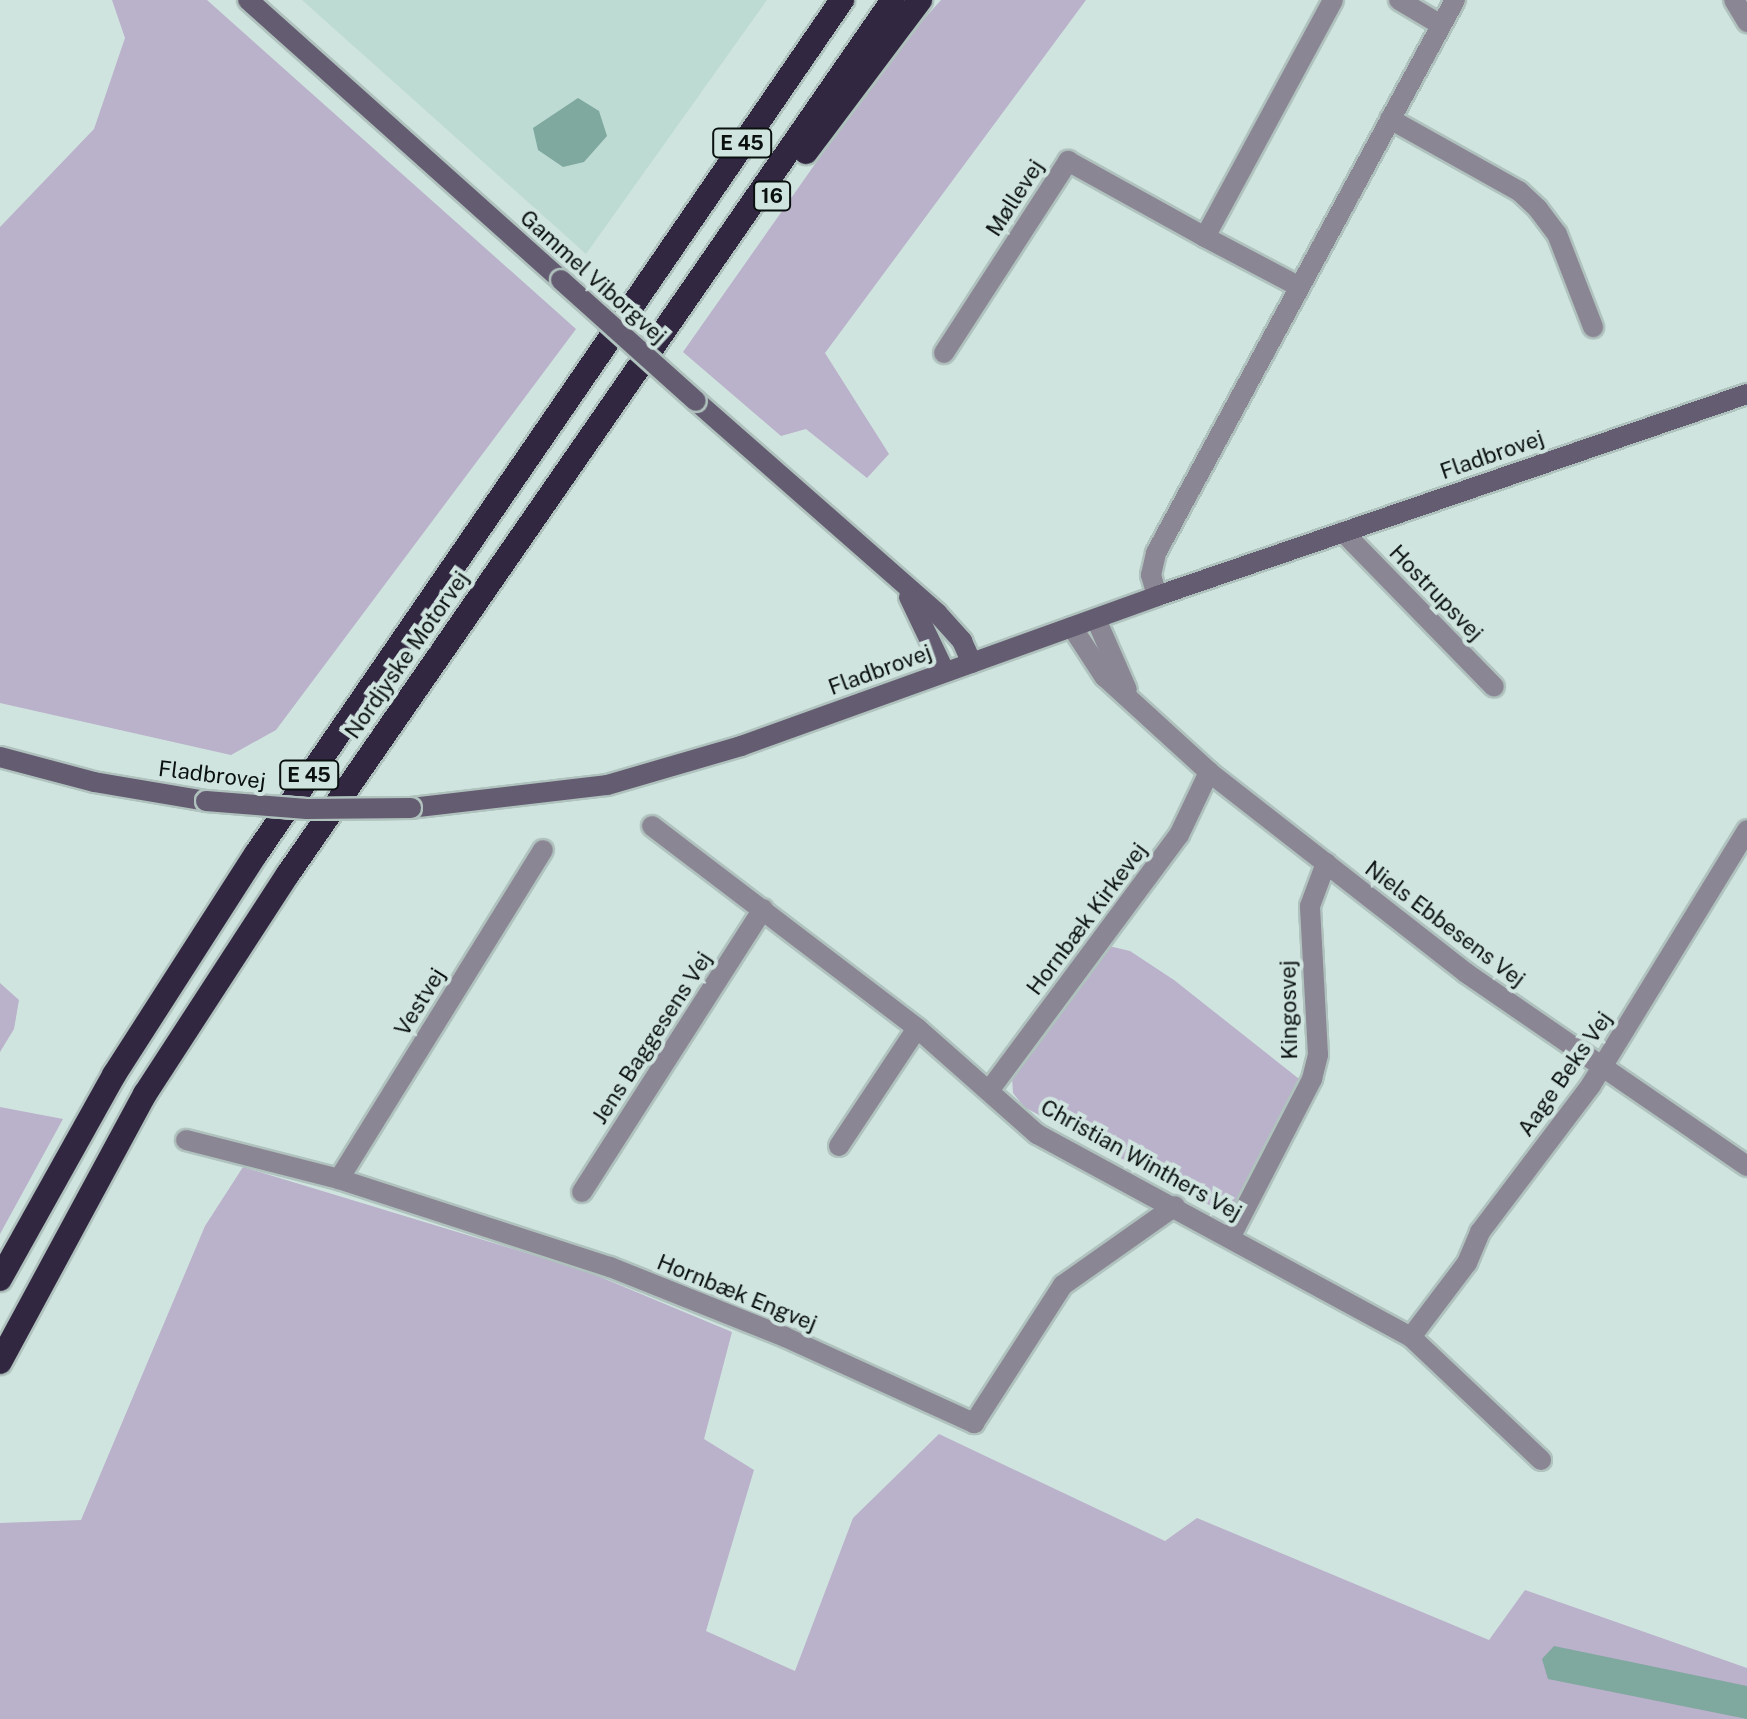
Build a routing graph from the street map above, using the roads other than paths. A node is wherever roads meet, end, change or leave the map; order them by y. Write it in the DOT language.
graph roads {
  1 [pos="248,0"];
  2 [pos="825,0"];
  3 [pos="842,0"];
  4 [pos="893,0"];
  5 [pos="920,0"];
  6 [pos="1333,0"];
  7 [pos="1399,0"];
  8 [pos="1455,0"];
  9 [pos="1734,0"];
  10 [pos="1747,22"];
  11 [pos="1441,25"];
  12 [pos="1390,119"];
  13 [pos="1205,237"];
  14 [pos="1298,286"];
  15 [pos="643,287"];
  16 [pos="1593,327"];
  17 [pos="944,353"];
  18 [pos="621,391"];
  19 [pos="1747,394"];
  20 [pos="1343,532"];
  21 [pos="905,590"];
  22 [pos="1157,596"];
  23 [pos="1096,619"];
  24 [pos="1072,627"];
  25 [pos="972,663"];
  26 [pos="945,672"];
  27 [pos="1494,687"];
  28 [pos="1131,697"];
  29 [pos="0,757"];
  30 [pos="1209,772"];
  31 [pos="652,826"];
  32 [pos="1747,830"];
  33 [pos="543,850"];
  34 [pos="1326,863"];
  35 [pos="763,909"];
  36 [pos="917,1028"];
  37 [pos="1601,1069"];
  38 [pos="991,1088"];
  39 [pos="186,1140"];
  40 [pos="839,1146"];
  41 [pos="1747,1166"];
  42 [pos="339,1179"];
  43 [pos="582,1192"];
  44 [pos="1175,1206"];
  45 [pos="1231,1236"];
  46 [pos="0,1279"];
  47 [pos="1411,1337"];
  48 [pos="0,1362"];
  49 [pos="1541,1460"];
  1 -- 21 [label="main road, Gammel Viborgvej, bridge"];
  2 -- 15 [label="highway"];
  3 -- 15 [label="highway, Nordjyske Motorvej / E 45"];
  4 -- 18 [label="highway, Nordjyske Motorvej / E 45"];
  5 -- 18 [label="highway, 16"];
  6 -- 13 [label="street"];
  7 -- 11 [label="street"];
  8 -- 11 [label="street"];
  9 -- 10 [label="street"];
  11 -- 12 [label="street"];
  12 -- 14 [label="street"];
  12 -- 16 [label="street"];
  13 -- 14 [label="street, Møllevej"];
  13 -- 17 [label="street, Møllevej"];
  14 -- 22 [label="street"];
  15 -- 46 [label="highway, Nordjyske Motorvej / E 45"];
  18 -- 48 [label="highway, Nordjyske Motorvej / E 45"];
  19 -- 20 [label="main road, Fladbrovej"];
  20 -- 22 [label="main road, Fladbrovej"];
  20 -- 27 [label="street, Hostrupsvej"];
  21 -- 25 [label="main road, Gammel Viborgvej"];
  21 -- 26 [label="main road, Gammel Viborgvej"];
  22 -- 23 [label="main road, Fladbrovej"];
  23 -- 24 [label="main road, Fladbrovej"];
  23 -- 28 [label="street, Niels Ebbesens Vej"];
  24 -- 25 [label="main road, Fladbrovej"];
  24 -- 28 [label="street, Niels Ebbesens Vej"];
  25 -- 26 [label="main road, Fladbrovej"];
  26 -- 29 [label="main road, Fladbrovej, bridge"];
  28 -- 30 [label="street, Niels Ebbesens Vej"];
  30 -- 34 [label="street, Niels Ebbesens Vej"];
  30 -- 38 [label="street, Hornbæk Kirkevej"];
  31 -- 35 [label="street, Christian Winthers Vej"];
  32 -- 37 [label="street, Aage Beks Vej"];
  33 -- 42 [label="street, Vestvej"];
  34 -- 37 [label="street, Niels Ebbesens Vej"];
  34 -- 45 [label="street, Kingosvej"];
  35 -- 36 [label="street, Christian Winthers Vej"];
  35 -- 43 [label="street, Jens Baggesens Vej"];
  36 -- 38 [label="street, Christian Winthers Vej"];
  36 -- 40 [label="street"];
  37 -- 41 [label="street, Niels Ebbesens Vej"];
  37 -- 47 [label="street, Aage Beks Vej"];
  38 -- 44 [label="street, Christian Winthers Vej"];
  39 -- 42 [label="street, Hornbæk Engvej"];
  42 -- 44 [label="street, Hornbæk Engvej"];
  44 -- 45 [label="street, Christian Winthers Vej"];
  45 -- 47 [label="street, Christian Winthers Vej"];
  47 -- 49 [label="street, Christian Winthers Vej"];
}
